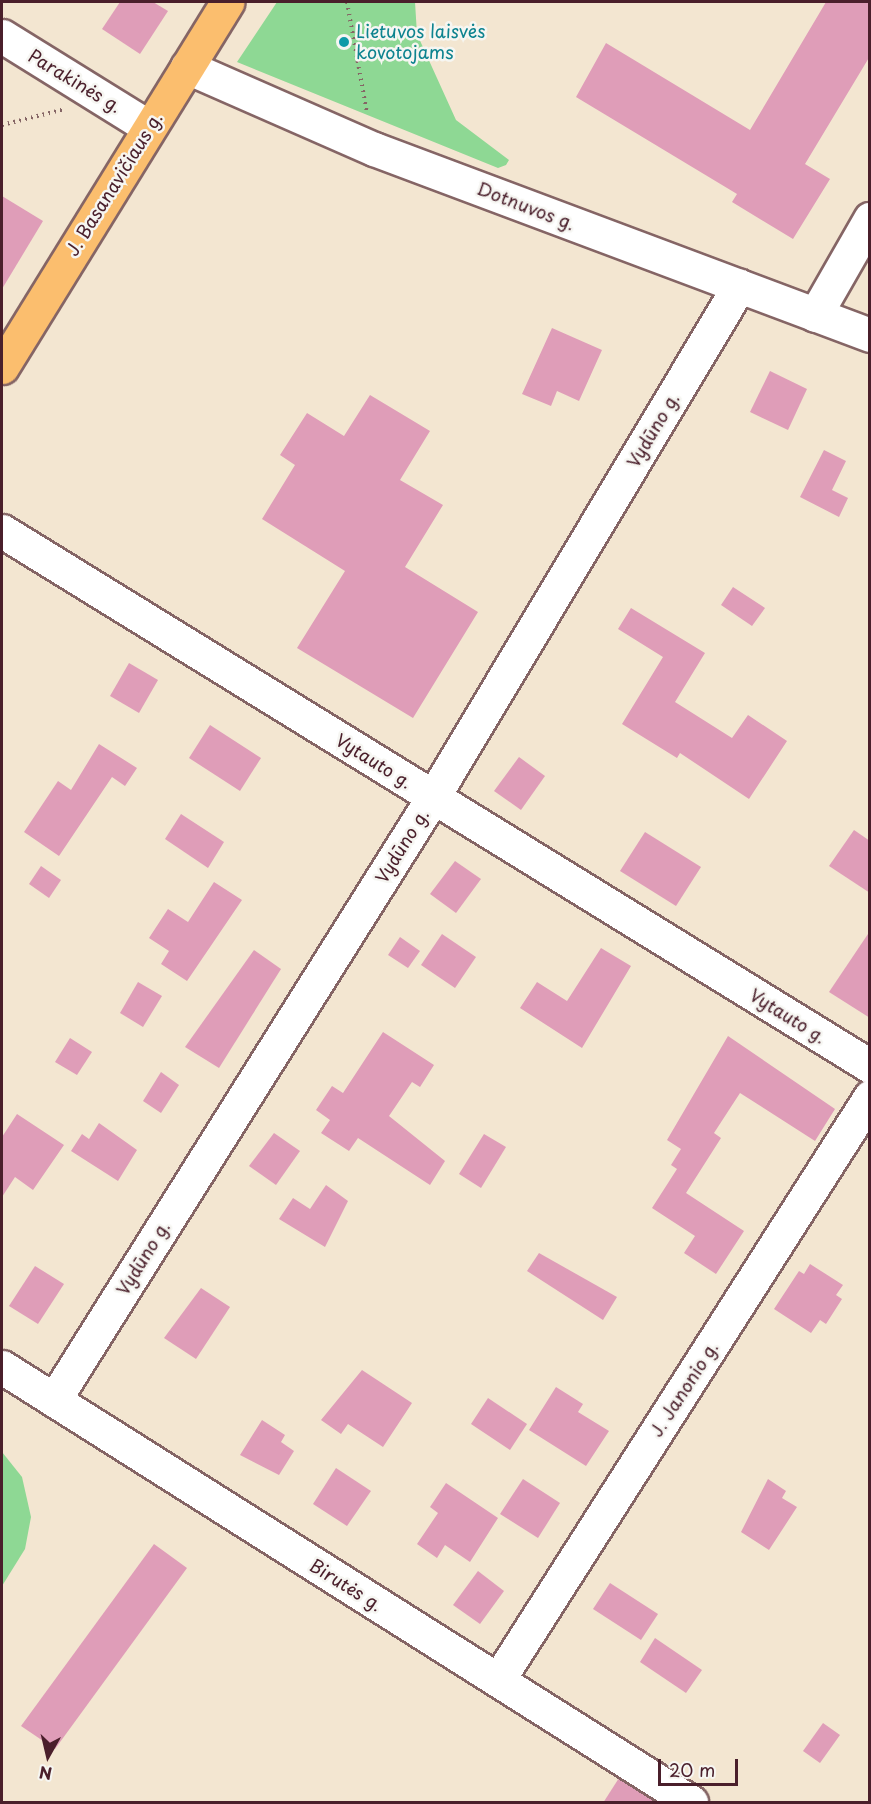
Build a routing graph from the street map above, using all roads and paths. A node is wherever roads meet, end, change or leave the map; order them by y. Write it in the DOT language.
graph roads {
  1 [pos="227,2"];
  2 [pos="347,2"];
  3 [pos="2,36"];
  4 [pos="187,67"];
  5 [pos="104,99"];
  6 [pos="2,125"];
  7 [pos="149,127"];
  8 [pos="374,149"];
  9 [pos="870,219"];
  10 [pos="739,286"];
  11 [pos="815,315"];
  12 [pos="870,335"];
  13 [pos="2,367"];
  14 [pos="2,531"];
  15 [pos="433,797"];
  16 [pos="870,1066"];
  17 [pos="870,1097"];
  18 [pos="2,1367"];
  19 [pos="54,1400"];
  20 [pos="498,1680"];
  21 [pos="692,1803"];
  1 -- 4 [label="main road, J. Basanavičiaus g."];
  2 -- 8 [label="path"];
  3 -- 5 [label="street, Parakinės g."];
  4 -- 7 [label="main road, J. Basanavičiaus g."];
  4 -- 8 [label="street, Dotnuvos g."];
  5 -- 6 [label="path"];
  5 -- 7 [label="street, Parakinės g."];
  7 -- 13 [label="main road, J. Basanavičiaus g."];
  8 -- 10 [label="street, Dotnuvos g."];
  9 -- 11 [label="street"];
  10 -- 11 [label="street, Dotnuvos g."];
  10 -- 15 [label="street, Vydūno g."];
  11 -- 12 [label="street, Dotnuvos g."];
  14 -- 15 [label="street, Vytauto g."];
  15 -- 16 [label="street, Vytauto g."];
  15 -- 19 [label="street, Vydūno g."];
  17 -- 20 [label="street, J. Janonio g."];
  18 -- 19 [label="street, Birutės g."];
  19 -- 20 [label="street, Birutės g."];
  20 -- 21 [label="street, Birutės g."];
}
